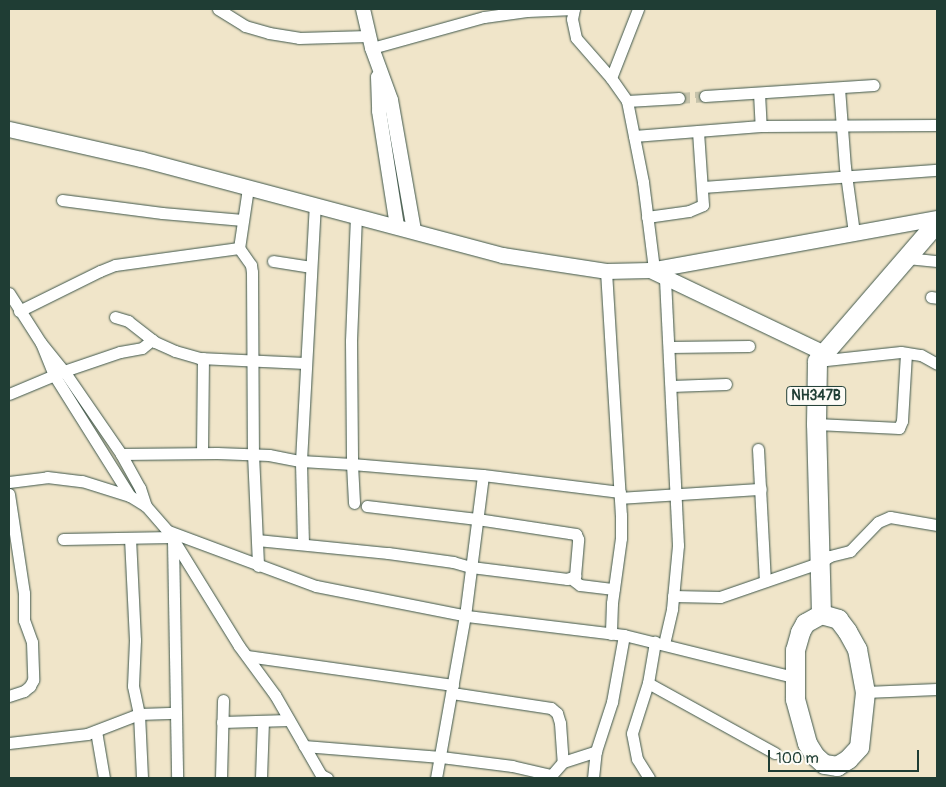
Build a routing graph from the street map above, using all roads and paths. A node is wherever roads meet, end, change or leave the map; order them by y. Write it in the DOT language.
graph roads {
  1 [pos="218,9"];
  2 [pos="363,9"];
  3 [pos="574,9"];
  4 [pos="638,9"];
  5 [pos="370,42"];
  6 [pos="377,64"];
  7 [pos="611,78"];
  8 [pos="874,85"];
  9 [pos="838,88"];
  10 [pos="759,93"];
  11 [pos="705,96"];
  12 [pos="679,98"];
  13 [pos="626,101"];
  14 [pos="843,125"];
  15 [pos="937,125"];
  16 [pos="761,126"];
  17 [pos="9,129"];
  18 [pos="698,131"];
  19 [pos="634,136"];
  20 [pos="937,170"];
  21 [pos="846,175"];
  22 [pos="703,187"];
  23 [pos="248,188"];
  24 [pos="62,200"];
  25 [pos="315,206"];
  26 [pos="356,216"];
  27 [pos="647,217"];
  28 [pos="937,218"];
  29 [pos="243,220"];
  30 [pos="937,222"];
  31 [pos="397,226"];
  32 [pos="414,230"];
  33 [pos="854,233"];
  34 [pos="239,248"];
  35 [pos="907,258"];
  36 [pos="273,261"];
  37 [pos="937,261"];
  38 [pos="311,268"];
  39 [pos="606,270"];
  40 [pos="656,272"];
  41 [pos="9,293"];
  42 [pos="19,311"];
  43 [pos="115,317"];
  44 [pos="152,340"];
  45 [pos="749,346"];
  46 [pos="669,347"];
  47 [pos="906,353"];
  48 [pos="820,357"];
  49 [pos="204,358"];
  50 [pos="252,361"];
  51 [pos="305,364"];
  52 [pos="937,364"];
  53 [pos="59,373"];
  54 [pos="726,384"];
  55 [pos="671,386"];
  56 [pos="9,394"];
  57 [pos="816,424"];
  58 [pos="758,448"];
  59 [pos="202,453"];
  60 [pos="121,454"];
  61 [pos="253,454"];
  62 [pos="302,461"];
  63 [pos="352,464"];
  64 [pos="483,475"];
  65 [pos="9,482"];
  66 [pos="761,489"];
  67 [pos="9,494"];
  68 [pos="676,494"];
  69 [pos="620,495"];
  70 [pos="130,496"];
  71 [pos="354,503"];
  72 [pos="146,506"];
  73 [pos="367,506"];
  74 [pos="478,519"];
  75 [pos="937,524"];
  76 [pos="171,536"];
  77 [pos="130,538"];
  78 [pos="63,539"];
  79 [pos="257,540"];
  80 [pos="303,544"];
  81 [pos="819,563"];
  82 [pos="258,566"];
  83 [pos="472,567"];
  84 [pos="572,579"];
  85 [pos="765,581"];
  86 [pos="614,589"];
  87 [pos="673,596"];
  88 [pos="822,614"];
  89 [pos="466,616"];
  90 [pos="612,634"];
  91 [pos="624,635"];
  92 [pos="660,643"];
  93 [pos="247,656"];
  94 [pos="794,677"];
  95 [pos="648,683"];
  96 [pos="452,689"];
  97 [pos="937,689"];
  98 [pos="865,692"];
  99 [pos="9,696"];
  100 [pos="223,700"];
  101 [pos="176,713"];
  102 [pos="139,714"];
  103 [pos="288,720"];
  104 [pos="263,721"];
  105 [pos="222,722"];
  106 [pos="96,731"];
  107 [pos="9,743"];
  108 [pos="304,746"];
  109 [pos="596,751"];
  110 [pos="775,753"];
  111 [pos="441,757"];
  112 [pos="563,762"];
  113 [pos="837,772"];
  114 [pos="550,777"];
  115 [pos="104,778"];
  116 [pos="142,778"];
  117 [pos="176,778"];
  118 [pos="221,778"];
  119 [pos="261,778"];
  120 [pos="327,778"];
  121 [pos="436,778"];
  122 [pos="593,778"];
  123 [pos="649,778"];
  1 -- 5 [label="street"];
  2 -- 5 [label="street"];
  3 -- 5 [label="street"];
  3 -- 7 [label="street"];
  4 -- 7 [label="street"];
  5 -- 6 [label="street"];
  6 -- 31 [label="street"];
  6 -- 32 [label="street"];
  7 -- 13 [label="street"];
  8 -- 9 [label="street"];
  9 -- 10 [label="street"];
  9 -- 14 [label="street"];
  10 -- 11 [label="street"];
  10 -- 16 [label="street"];
  12 -- 13 [label="street"];
  13 -- 19 [label="street"];
  14 -- 15 [label="street"];
  14 -- 16 [label="street"];
  14 -- 21 [label="street"];
  16 -- 18 [label="street"];
  17 -- 23 [label="main road"];
  18 -- 19 [label="street"];
  18 -- 22 [label="street"];
  19 -- 27 [label="street"];
  20 -- 21 [label="street"];
  21 -- 22 [label="street"];
  21 -- 33 [label="street"];
  22 -- 27 [label="street"];
  23 -- 25 [label="main road"];
  23 -- 29 [label="street"];
  24 -- 29 [label="street"];
  25 -- 26 [label="main road"];
  25 -- 38 [label="street"];
  26 -- 31 [label="main road"];
  26 -- 63 [label="street"];
  27 -- 40 [label="street"];
  28 -- 33 [label="main road"];
  29 -- 34 [label="street"];
  30 -- 35 [label="highway"];
  31 -- 32 [label="main road"];
  32 -- 39 [label="main road"];
  33 -- 40 [label="main road"];
  34 -- 42 [label="street"];
  34 -- 50 [label="street"];
  35 -- 37 [label="street"];
  35 -- 48 [label="highway"];
  36 -- 38 [label="street"];
  38 -- 51 [label="street"];
  39 -- 40 [label="main road"];
  39 -- 69 [label="street"];
  40 -- 46 [label="street"];
  40 -- 48 [label="main road"];
  41 -- 42 [label="street"];
  42 -- 53 [label="street"];
  43 -- 44 [label="street"];
  44 -- 49 [label="street"];
  44 -- 53 [label="street"];
  45 -- 46 [label="street"];
  46 -- 55 [label="street"];
  47 -- 48 [label="street"];
  47 -- 52 [label="street"];
  47 -- 57 [label="street"];
  48 -- 57 [label="highway, NH347B"];
  49 -- 50 [label="street"];
  49 -- 59 [label="street"];
  50 -- 51 [label="street"];
  50 -- 61 [label="street"];
  51 -- 62 [label="street"];
  53 -- 56 [label="street"];
  53 -- 60 [label="street"];
  53 -- 70 [label="street"];
  54 -- 55 [label="street"];
  55 -- 68 [label="street"];
  57 -- 81 [label="highway, NH347B"];
  58 -- 66 [label="street"];
  59 -- 60 [label="street"];
  59 -- 61 [label="street"];
  60 -- 72 [label="street"];
  61 -- 62 [label="street"];
  61 -- 79 [label="street"];
  62 -- 63 [label="street"];
  62 -- 80 [label="street"];
  63 -- 64 [label="street"];
  63 -- 71 [label="street"];
  64 -- 69 [label="street"];
  64 -- 74 [label="street"];
  65 -- 70 [label="street"];
  66 -- 68 [label="street"];
  66 -- 85 [label="street"];
  67 -- 99 [label="street"];
  68 -- 69 [label="street"];
  68 -- 87 [label="street"];
  69 -- 86 [label="street"];
  70 -- 72 [label="street"];
  72 -- 76 [label="street"];
  73 -- 74 [label="street"];
  74 -- 83 [label="street"];
  74 -- 84 [label="street"];
  75 -- 81 [label="street"];
  76 -- 77 [label="street"];
  76 -- 82 [label="street"];
  76 -- 93 [label="street"];
  76 -- 101 [label="street"];
  77 -- 78 [label="street"];
  77 -- 102 [label="street"];
  79 -- 80 [label="street"];
  79 -- 82 [label="street"];
  80 -- 83 [label="street"];
  81 -- 85 [label="street"];
  81 -- 88 [label="highway, NH347B"];
  82 -- 89 [label="street"];
  83 -- 84 [label="street"];
  83 -- 89 [label="street"];
  84 -- 86 [label="street"];
  85 -- 87 [label="street"];
  86 -- 90 [label="street"];
  87 -- 92 [label="street"];
  88 -- 94 [label="highway"];
  88 -- 98 [label="highway"];
  89 -- 90 [label="street"];
  89 -- 96 [label="street"];
  90 -- 91 [label="street"];
  91 -- 92 [label="street"];
  91 -- 109 [label="street"];
  92 -- 94 [label="street"];
  92 -- 95 [label="street"];
  93 -- 96 [label="street"];
  93 -- 103 [label="street"];
  94 -- 113 [label="highway"];
  95 -- 110 [label="street"];
  95 -- 123 [label="street"];
  96 -- 111 [label="street"];
  96 -- 112 [label="street"];
  97 -- 98 [label="street"];
  98 -- 113 [label="highway"];
  100 -- 105 [label="street"];
  101 -- 102 [label="street"];
  101 -- 117 [label="street"];
  102 -- 106 [label="street"];
  102 -- 116 [label="street"];
  103 -- 104 [label="street"];
  103 -- 108 [label="street"];
  104 -- 105 [label="street"];
  104 -- 119 [label="street"];
  105 -- 118 [label="street"];
  106 -- 107 [label="street"];
  106 -- 115 [label="street"];
  108 -- 111 [label="street"];
  108 -- 120 [label="street"];
  109 -- 112 [label="street"];
  109 -- 122 [label="street"];
  111 -- 114 [label="street"];
  111 -- 121 [label="street"];
  112 -- 114 [label="street"];
}
